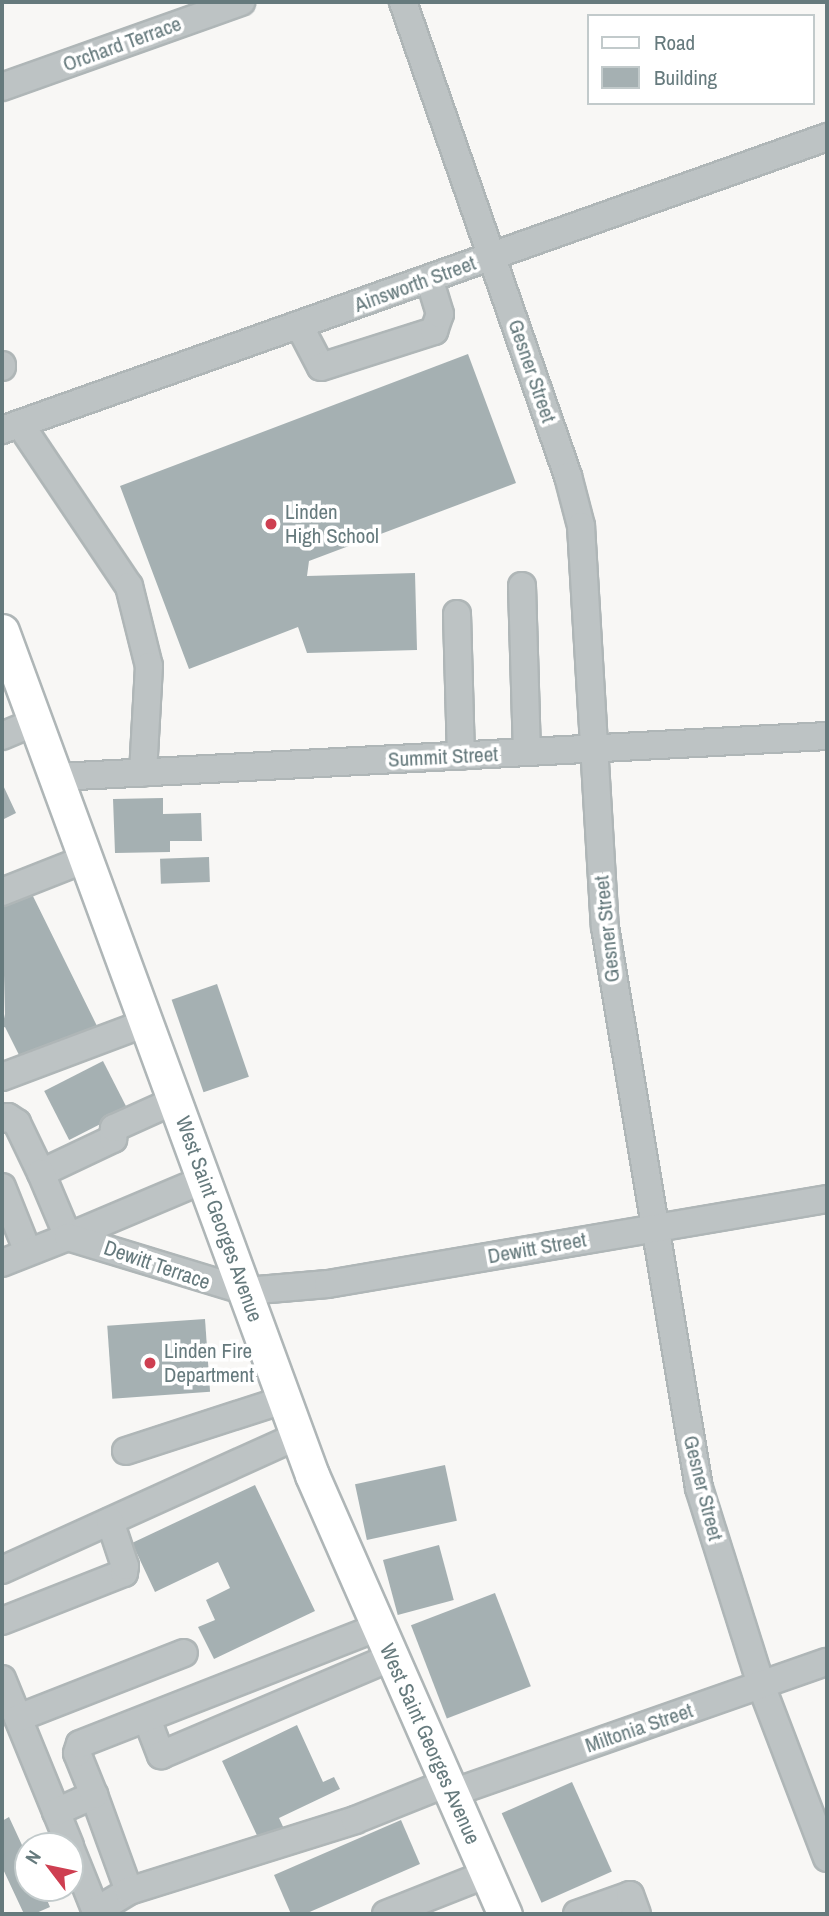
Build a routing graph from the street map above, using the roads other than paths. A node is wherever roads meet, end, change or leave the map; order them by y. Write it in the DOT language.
graph roads {
  1 [pos="241,2"];
  2 [pos="403,2"];
  3 [pos="2,87"];
  4 [pos="827,137"];
  5 [pos="492,256"];
  6 [pos="429,279"];
  7 [pos="299,325"];
  8 [pos="11,427"];
  9 [pos="522,586"];
  10 [pos="457,614"];
  11 [pos="2,631"];
  12 [pos="38,721"];
  13 [pos="2,736"];
  14 [pos="827,736"];
  15 [pos="593,749"];
  16 [pos="527,752"];
  17 [pos="461,756"];
  18 [pos="143,773"];
  19 [pos="58,777"];
  20 [pos="88,858"];
  21 [pos="2,892"];
  22 [pos="148,1022"];
  23 [pos="2,1076"];
  24 [pos="176,1100"];
  25 [pos="2,1119"];
  26 [pos="41,1173"];
  27 [pos="205,1179"];
  28 [pos="2,1187"];
  29 [pos="827,1199"];
  30 [pos="656,1228"];
  31 [pos="68,1237"];
  32 [pos="28,1252"];
  33 [pos="2,1264"];
  34 [pos="246,1291"];
  35 [pos="283,1400"];
  36 [pos="298,1436"];
  37 [pos="126,1451"];
  38 [pos="110,1521"];
  39 [pos="2,1570"];
  40 [pos="2,1621"];
  41 [pos="379,1627"];
  42 [pos="184,1653"];
  43 [pos="392,1657"];
  44 [pos="827,1662"];
  45 [pos="2,1679"];
  46 [pos="761,1685"];
  47 [pos="18,1718"];
  48 [pos="147,1719"];
  49 [pos="449,1788"];
  50 [pos="94,1795"];
  51 [pos="56,1812"];
  52 [pos="64,1832"];
  53 [pos="827,1858"];
  54 [pos="487,1874"];
  55 [pos="84,1880"];
  56 [pos="129,1891"];
  57 [pos="418,1909"];
  58 [pos="97,1912"];
  59 [pos="386,1914"];
  60 [pos="505,1914"];
  61 [pos="577,1914"];
  62 [pos="636,1914"];
  1 -- 3 [label="street, Orchard Terrace"];
  2 -- 5 [label="street, Gesner Street"];
  4 -- 5 [label="street, Ainsworth Street"];
  5 -- 6 [label="street, Ainsworth Street"];
  5 -- 15 [label="street, Gesner Street"];
  6 -- 7 [label="street, Ainsworth Street"];
  6 -- 7 [label="street"];
  7 -- 8 [label="street, Ainsworth Street"];
  8 -- 18 [label="street"];
  9 -- 16 [label="street"];
  10 -- 17 [label="street"];
  11 -- 12 [label="main road, West Saint Georges Avenue"];
  12 -- 13 [label="street"];
  12 -- 19 [label="main road, West Saint Georges Avenue"];
  14 -- 15 [label="street, Summit Street"];
  15 -- 16 [label="street, Summit Street"];
  15 -- 30 [label="street, Gesner Street"];
  16 -- 17 [label="street, Summit Street"];
  17 -- 18 [label="street, Summit Street"];
  18 -- 19 [label="street, Summit Street"];
  19 -- 20 [label="main road, West Saint Georges Avenue"];
  20 -- 21 [label="street"];
  20 -- 22 [label="main road, West Saint Georges Avenue"];
  22 -- 23 [label="street"];
  22 -- 24 [label="main road, West Saint Georges Avenue"];
  24 -- 26 [label="street"];
  24 -- 27 [label="main road, West Saint Georges Avenue"];
  25 -- 26 [label="street"];
  26 -- 31 [label="street"];
  27 -- 31 [label="street, Dewitt Terrace"];
  27 -- 34 [label="main road, West Saint Georges Avenue"];
  28 -- 32 [label="street"];
  29 -- 30 [label="street, Dewitt Street"];
  30 -- 34 [label="street, Dewitt Street"];
  30 -- 46 [label="street, Gesner Street"];
  31 -- 32 [label="street, Dewitt Terrace"];
  31 -- 34 [label="street, Dewitt Terrace"];
  32 -- 33 [label="street, Dewitt Terrace"];
  34 -- 35 [label="main road, West Saint Georges Avenue"];
  35 -- 36 [label="main road, West Saint Georges Avenue"];
  35 -- 37 [label="street"];
  36 -- 38 [label="street"];
  36 -- 41 [label="main road, West Saint Georges Avenue"];
  38 -- 39 [label="street"];
  38 -- 40 [label="street"];
  41 -- 43 [label="main road, West Saint Georges Avenue"];
  41 -- 48 [label="street"];
  42 -- 47 [label="street"];
  43 -- 48 [label="street"];
  43 -- 49 [label="main road, West Saint Georges Avenue"];
  44 -- 46 [label="street, Miltonia Street"];
  45 -- 47 [label="street"];
  46 -- 49 [label="street, Miltonia Street"];
  46 -- 53 [label="street, Gesner Street"];
  47 -- 51 [label="street"];
  48 -- 50 [label="street"];
  49 -- 54 [label="main road, West Saint Georges Avenue"];
  49 -- 56 [label="street, Miltonia Street"];
  50 -- 51 [label="street"];
  50 -- 56 [label="street"];
  51 -- 52 [label="street"];
  54 -- 57 [label="street"];
  54 -- 60 [label="main road, West Saint Georges Avenue"];
  55 -- 58 [label="street"];
  56 -- 58 [label="street, Miltonia Street"];
  57 -- 59 [label="street"];
  61 -- 62 [label="street"];
}
